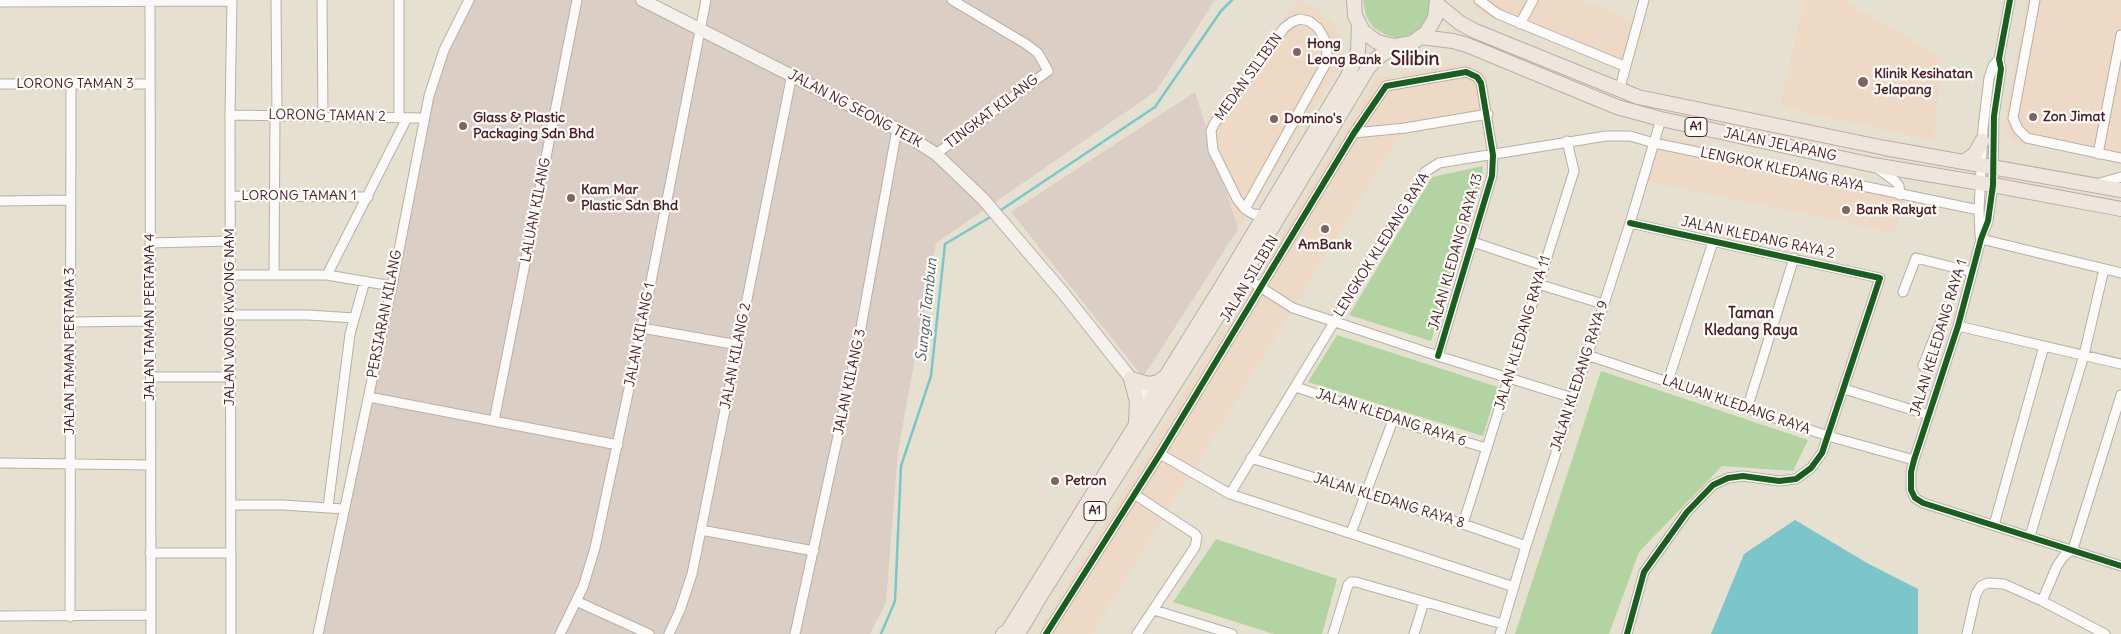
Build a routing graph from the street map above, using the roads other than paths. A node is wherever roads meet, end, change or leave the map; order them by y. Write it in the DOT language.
graph roads {
  1 [pos="276,0"];
  2 [pos="322,0"];
  3 [pos="399,0"];
  4 [pos="469,0"];
  5 [pos="577,0"];
  6 [pos="642,0"];
  7 [pos="706,0"];
  8 [pos="952,0"];
  9 [pos="1479,0"];
  10 [pos="1533,0"];
  11 [pos="1644,0"];
  12 [pos="2010,0"];
  13 [pos="2035,0"];
  14 [pos="71,1"];
  15 [pos="150,1"];
  16 [pos="232,1"];
  17 [pos="0,2"];
  18 [pos="1352,3"];
  19 [pos="1438,3"];
  20 [pos="1520,24"];
  21 [pos="1359,25"];
  22 [pos="700,29"];
  23 [pos="2121,35"];
  24 [pos="1421,38"];
  25 [pos="1395,46"];
  26 [pos="1999,59"];
  27 [pos="1624,66"];
  28 [pos="792,74"];
  29 [pos="0,84"];
  30 [pos="71,84"];
  31 [pos="150,84"];
  32 [pos="1619,91"];
  33 [pos="1488,114"];
  34 [pos="230,115"];
  35 [pos="276,115"];
  36 [pos="323,116"];
  37 [pos="403,118"];
  38 [pos="424,118"];
  39 [pos="1661,119"];
  40 [pos="897,129"];
  41 [pos="1354,133"];
  42 [pos="1982,141"];
  43 [pos="1567,142"];
  44 [pos="1654,144"];
  45 [pos="936,154"];
  46 [pos="2098,154"];
  47 [pos="1493,155"];
  48 [pos="2121,158"];
  49 [pos="1965,162"];
  50 [pos="1873,165"];
  51 [pos="1988,165"];
  52 [pos="2121,177"];
  53 [pos="1987,184"];
  54 [pos="2093,184"];
  55 [pos="2121,190"];
  56 [pos="1900,195"];
  57 [pos="230,196"];
  58 [pos="275,196"];
  59 [pos="368,197"];
  60 [pos="71,200"];
  61 [pos="0,201"];
  62 [pos="1245,209"];
  63 [pos="1283,209"];
  64 [pos="2121,209"];
  65 [pos="1979,210"];
  66 [pos="1259,220"];
  67 [pos="1630,223"];
  68 [pos="1981,239"];
  69 [pos="230,241"];
  70 [pos="1473,242"];
  71 [pos="1713,242"];
  72 [pos="150,243"];
  73 [pos="1794,258"];
  74 [pos="1544,266"];
  75 [pos="2104,269"];
  76 [pos="1972,272"];
  77 [pos="2121,273"];
  78 [pos="274,274"];
  79 [pos="230,275"];
  80 [pos="327,275"];
  81 [pos="1244,276"];
  82 [pos="366,281"];
  83 [pos="1538,284"];
  84 [pos="392,286"];
  85 [pos="1222,286"];
  86 [pos="1259,288"];
  87 [pos="1903,292"];
  88 [pos="1604,304"];
  89 [pos="1944,313"];
  90 [pos="230,315"];
  91 [pos="354,318"];
  92 [pos="150,321"];
  93 [pos="71,322"];
  94 [pos="1334,322"];
  95 [pos="1941,324"];
  96 [pos="1958,327"];
  97 [pos="642,328"];
  98 [pos="738,345"];
  99 [pos="2044,346"];
  100 [pos="1587,355"];
  101 [pos="2084,355"];
  102 [pos="1438,356"];
  103 [pos="2121,364"];
  104 [pos="1923,366"];
  105 [pos="151,377"];
  106 [pos="230,377"];
  107 [pos="1166,377"];
  108 [pos="1510,378"];
  109 [pos="1131,379"];
  110 [pos="1668,382"];
  111 [pos="1296,387"];
  112 [pos="1844,389"];
  113 [pos="1171,392"];
  114 [pos="2121,395"];
  115 [pos="368,397"];
  116 [pos="1573,398"];
  117 [pos="1151,399"];
  118 [pos="1746,408"];
  119 [pos="1929,415"];
  120 [pos="1393,420"];
  121 [pos="494,421"];
  122 [pos="1136,425"];
  123 [pos="1828,436"];
  124 [pos="618,445"];
  125 [pos="1486,448"];
  126 [pos="1160,454"];
  127 [pos="1251,458"];
  128 [pos="1914,460"];
  129 [pos="0,463"];
  130 [pos="70,464"];
  131 [pos="150,465"];
  132 [pos="1364,493"];
  133 [pos="1134,494"];
  134 [pos="1230,494"];
  135 [pos="231,505"];
  136 [pos="328,507"];
  137 [pos="344,509"];
  138 [pos="1463,524"];
  139 [pos="1994,525"];
  140 [pos="701,530"];
  141 [pos="1351,533"];
  142 [pos="2030,536"];
  143 [pos="1526,546"];
  144 [pos="2073,549"];
  145 [pos="814,551"];
  146 [pos="150,553"];
  147 [pos="231,553"];
  148 [pos="2121,566"];
  149 [pos="1514,587"];
  150 [pos="576,601"];
  151 [pos="2042,601"];
  152 [pos="1424,602"];
  153 [pos="1154,610"];
  154 [pos="150,615"];
  155 [pos="0,616"];
  156 [pos="70,616"];
  157 [pos="1502,624"];
  158 [pos="1009,633"];
  159 [pos="151,634"];
  160 [pos="231,634"];
  161 [pos="318,634"];
  162 [pos="560,634"];
  163 [pos="650,634"];
  164 [pos="669,634"];
  165 [pos="796,634"];
  166 [pos="1046,634"];
  167 [pos="1137,634"];
  168 [pos="1232,634"];
  169 [pos="1333,634"];
  170 [pos="1414,634"];
  171 [pos="1500,634"];
  172 [pos="1627,634"];
  173 [pos="1967,634"];
  174 [pos="2104,634"];
  1 -- 35 [label="street"];
  2 -- 36 [label="street"];
  3 -- 37 [label="street"];
  4 -- 38 [label="street, PERSIARAN KILANG"];
  5 -- 121 [label="street, LALUAN KILANG"];
  6 -- 22 [label="main road, JALAN NG SEONG TEIK"];
  7 -- 22 [label="street, JALAN KILANG 1"];
  8 -- 45 [label="street, TINGKAT KILANG"];
  9 -- 20 [label="street"];
  10 -- 20 [label="street"];
  11 -- 27 [label="street"];
  12 -- 26 [label="street"];
  13 -- 46 [label="street"];
  14 -- 15 [label="street"];
  14 -- 17 [label="street"];
  15 -- 16 [label="street"];
  15 -- 31 [label="street, JALAN TAMAN PERTAMA 4"];
  16 -- 34 [label="street, JALAN WONG KWONG NAM"];
  18 -- 21 [label="main road, A1"];
  19 -- 24 [label="main road, A1"];
  19 -- 32 [label="main road, JALAN JELAPANG / A1"];
  20 -- 27 [label="street"];
  21 -- 25 [label="main road, A1"];
  21 -- 66 [label="main road, JALAN SILIBIN / A1"];
  22 -- 28 [label="main road, JALAN NG SEONG TEIK"];
  22 -- 97 [label="street, JALAN KILANG 1"];
  23 -- 46 [label="street"];
  24 -- 25 [label="main road, A1"];
  24 -- 39 [label="main road, JALAN JELAPANG / A1"];
  25 -- 63 [label="main road, JALAN SILIBIN / A1"];
  26 -- 42 [label="street"];
  26 -- 51 [label="street"];
  27 -- 32 [label="street"];
  28 -- 40 [label="main road, JALAN NG SEONG TEIK"];
  28 -- 98 [label="street, JALAN KILANG 2"];
  29 -- 30 [label="street, LORONG TAMAN 3"];
  30 -- 31 [label="street, LORONG TAMAN 3"];
  30 -- 60 [label="street, JALAN TAMAN PERTAMA 3"];
  31 -- 72 [label="street, JALAN TAMAN PERTAMA 4"];
  32 -- 49 [label="main road, JALAN JELAPANG / A1"];
  33 -- 41 [label="street"];
  33 -- 41 [label="street, JALAN SILIBIN"];
  33 -- 47 [label="street, JALAN SILIBIN"];
  34 -- 35 [label="street, LORONG TAMAN 2"];
  34 -- 57 [label="street, JALAN WONG KWONG NAM"];
  35 -- 36 [label="street, LORONG TAMAN 2"];
  35 -- 58 [label="street"];
  36 -- 37 [label="street, LORONG TAMAN 2"];
  37 -- 38 [label="street, LORONG TAMAN 2"];
  37 -- 59 [label="street"];
  38 -- 84 [label="street, PERSIARAN KILANG"];
  39 -- 44 [label="street, JALAN KLEDANG RAYA 9"];
  39 -- 50 [label="main road, JALAN JELAPANG / A1"];
  40 -- 45 [label="main road, JALAN NG SEONG TEIK"];
  40 -- 145 [label="street, JALAN KILANG 3"];
  41 -- 86 [label="street, JALAN SILIBIN"];
  42 -- 49 [label="main road"];
  42 -- 51 [label="street"];
  43 -- 44 [label="street, LENGKOK KLEDANG RAYA"];
  43 -- 47 [label="street, LENGKOK KLEDANG RAYA"];
  43 -- 74 [label="street, JALAN KLEDANG RAYA 11"];
  44 -- 56 [label="street, LENGKOK KLEDANG RAYA"];
  44 -- 67 [label="street, JALAN KLEDANG RAYA 9"];
  45 -- 109 [label="main road, JALAN NG SEONG TEIK"];
  46 -- 48 [label="street"];
  47 -- 70 [label="street, JALAN KLEDANG RAYA 13"];
  47 -- 94 [label="street, LENGKOK KLEDANG RAYA"];
  49 -- 51 [label="main road, JALAN JELAPANG / A1"];
  50 -- 53 [label="main road, JALAN JELAPANG / A1"];
  50 -- 56 [label="street"];
  51 -- 53 [label="street"];
  51 -- 54 [label="main road, JALAN JELAPANG / A1"];
  52 -- 54 [label="street"];
  53 -- 64 [label="main road, JALAN JELAPANG / A1"];
  53 -- 65 [label="street, JALAN KELEDANG RAYA 1"];
  53 -- 68 [label="street, JALAN KELEDANG RAYA 1"];
  54 -- 55 [label="main road, JALAN JELAPANG / A1"];
  56 -- 65 [label="street, LENGKOK KLEDANG RAYA"];
  57 -- 58 [label="street, LORONG TAMAN 1"];
  57 -- 69 [label="street, JALAN WONG KWONG NAM"];
  58 -- 59 [label="street, LORONG TAMAN 1"];
  58 -- 78 [label="street"];
  59 -- 80 [label="street"];
  60 -- 61 [label="street"];
  60 -- 93 [label="street, JALAN TAMAN PERTAMA 3"];
  62 -- 62 [label="street, MEDAN SILIBIN"];
  62 -- 66 [label="street, MEDAN SILIBIN"];
  63 -- 66 [label="main road"];
  63 -- 81 [label="main road, JALAN SILIBIN / A1"];
  65 -- 68 [label="street, JALAN KELEDANG RAYA 1"];
  66 -- 81 [label="main road"];
  66 -- 85 [label="main road, JALAN SILIBIN / A1"];
  67 -- 71 [label="street, JALAN KLEDANG RAYA 2"];
  67 -- 88 [label="street, JALAN KLEDANG RAYA 9"];
  68 -- 75 [label="street"];
  68 -- 76 [label="street, JALAN KELEDANG RAYA 1"];
  69 -- 72 [label="street"];
  69 -- 79 [label="street, JALAN WONG KWONG NAM"];
  70 -- 74 [label="street"];
  70 -- 102 [label="street, JALAN KLEDANG RAYA 13"];
  71 -- 73 [label="street, JALAN KLEDANG RAYA 2"];
  71 -- 110 [label="street"];
  72 -- 92 [label="street, JALAN TAMAN PERTAMA 4"];
  73 -- 112 [label="street, JALAN KLEDANG RAYA 2"];
  73 -- 118 [label="street"];
  74 -- 83 [label="street, JALAN KLEDANG RAYA 11"];
  75 -- 77 [label="street"];
  75 -- 101 [label="street"];
  76 -- 87 [label="street"];
  76 -- 96 [label="street, JALAN KELEDANG RAYA 1"];
  78 -- 79 [label="street"];
  78 -- 80 [label="street"];
  79 -- 90 [label="street, JALAN WONG KWONG NAM"];
  80 -- 82 [label="street"];
  81 -- 85 [label="main road"];
  81 -- 86 [label="street"];
  81 -- 113 [label="main road, JALAN SILIBIN / A1"];
  82 -- 84 [label="street"];
  82 -- 91 [label="street"];
  83 -- 88 [label="street"];
  83 -- 108 [label="street, JALAN KLEDANG RAYA 11"];
  84 -- 115 [label="street, PERSIARAN KILANG"];
  85 -- 107 [label="main road, JALAN SILIBIN / A1"];
  86 -- 94 [label="street"];
  86 -- 126 [label="street, JALAN SILIBIN"];
  88 -- 100 [label="street, JALAN KLEDANG RAYA 9"];
  89 -- 95 [label="street"];
  90 -- 91 [label="street"];
  90 -- 106 [label="street, JALAN WONG KWONG NAM"];
  91 -- 136 [label="street"];
  92 -- 93 [label="street"];
  92 -- 105 [label="street, JALAN TAMAN PERTAMA 4"];
  93 -- 130 [label="street, JALAN TAMAN PERTAMA 3"];
  94 -- 102 [label="street"];
  94 -- 111 [label="street, LENGKOK KLEDANG RAYA"];
  95 -- 96 [label="street"];
  95 -- 104 [label="street"];
  96 -- 99 [label="street"];
  96 -- 119 [label="street, JALAN KELEDANG RAYA 1"];
  97 -- 98 [label="street"];
  97 -- 124 [label="street, JALAN KILANG 1"];
  98 -- 140 [label="street, JALAN KILANG 2"];
  99 -- 101 [label="street"];
  99 -- 139 [label="street"];
  100 -- 110 [label="street, LALUAN KLEDANG RAYA"];
  100 -- 116 [label="street, JALAN KLEDANG RAYA 9"];
  101 -- 103 [label="street"];
  101 -- 142 [label="street"];
  102 -- 108 [label="street"];
  105 -- 106 [label="street"];
  105 -- 131 [label="street, JALAN TAMAN PERTAMA 4"];
  106 -- 135 [label="street, JALAN WONG KWONG NAM"];
  107 -- 109 [label="main road"];
  107 -- 117 [label="main road, JALAN SILIBIN / A1"];
  108 -- 116 [label="street"];
  108 -- 125 [label="street, JALAN KLEDANG RAYA 11"];
  109 -- 117 [label="main road, JALAN NG SEONG TEIK"];
  109 -- 122 [label="main road"];
  110 -- 118 [label="street, LALUAN KLEDANG RAYA"];
  111 -- 120 [label="street, JALAN KLEDANG RAYA 6"];
  111 -- 127 [label="street, LENGKOK KLEDANG RAYA"];
  112 -- 119 [label="street"];
  112 -- 123 [label="street"];
  113 -- 117 [label="main road"];
  113 -- 158 [label="main road, JALAN SILIBIN / A1"];
  114 -- 144 [label="street"];
  115 -- 121 [label="street"];
  115 -- 137 [label="street, PERSIARAN KILANG"];
  116 -- 143 [label="street, JALAN KLEDANG RAYA 9"];
  117 -- 122 [label="main road, JALAN SILIBIN / A1"];
  118 -- 123 [label="street, LALUAN KLEDANG RAYA"];
  119 -- 128 [label="street, JALAN KELEDANG RAYA 1"];
  120 -- 125 [label="street, JALAN KLEDANG RAYA 6"];
  120 -- 132 [label="street"];
  121 -- 124 [label="street"];
  122 -- 158 [label="main road, JALAN SILIBIN / A1"];
  123 -- 128 [label="street, LALUAN KLEDANG RAYA"];
  123 -- 172 [label="street"];
  124 -- 150 [label="street, JALAN KILANG 1"];
  125 -- 138 [label="street, JALAN KLEDANG RAYA 11"];
  126 -- 133 [label="street, JALAN SILIBIN"];
  126 -- 134 [label="street"];
  127 -- 132 [label="street, JALAN KLEDANG RAYA 8"];
  127 -- 134 [label="street, LENGKOK KLEDANG RAYA"];
  128 -- 139 [label="street, JALAN KELEDANG RAYA 1"];
  129 -- 130 [label="street"];
  130 -- 131 [label="street"];
  130 -- 156 [label="street, JALAN TAMAN PERTAMA 3"];
  131 -- 146 [label="street, JALAN TAMAN PERTAMA 4"];
  132 -- 138 [label="street, JALAN KLEDANG RAYA 8"];
  132 -- 141 [label="street"];
  133 -- 153 [label="street"];
  133 -- 166 [label="street, JALAN SILIBIN"];
  134 -- 141 [label="street"];
  135 -- 136 [label="street"];
  135 -- 147 [label="street, JALAN WONG KWONG NAM"];
  136 -- 137 [label="street"];
  137 -- 161 [label="street, PERSIARAN KILANG"];
  138 -- 143 [label="street, JALAN KLEDANG RAYA 8"];
  139 -- 142 [label="street"];
  140 -- 145 [label="street"];
  140 -- 164 [label="street, JALAN KILANG 2"];
  141 -- 149 [label="street"];
  142 -- 144 [label="street"];
  143 -- 149 [label="street, JALAN KLEDANG RAYA 9"];
  144 -- 148 [label="street"];
  144 -- 151 [label="street"];
  145 -- 165 [label="street, JALAN KILANG 3"];
  146 -- 147 [label="street"];
  146 -- 154 [label="street, JALAN TAMAN PERTAMA 4"];
  147 -- 160 [label="street, JALAN WONG KWONG NAM"];
  149 -- 157 [label="street, JALAN KLEDANG RAYA 9"];
  150 -- 162 [label="street, JALAN KILANG 1"];
  150 -- 163 [label="street"];
  151 -- 173 [label="street"];
  151 -- 174 [label="street"];
  152 -- 157 [label="street"];
  152 -- 169 [label="street"];
  152 -- 170 [label="street"];
  153 -- 167 [label="street"];
  153 -- 168 [label="street"];
  154 -- 156 [label="street"];
  154 -- 159 [label="street, JALAN TAMAN PERTAMA 4"];
  155 -- 156 [label="street"];
  157 -- 171 [label="street, JALAN KLEDANG RAYA 9"];
}
